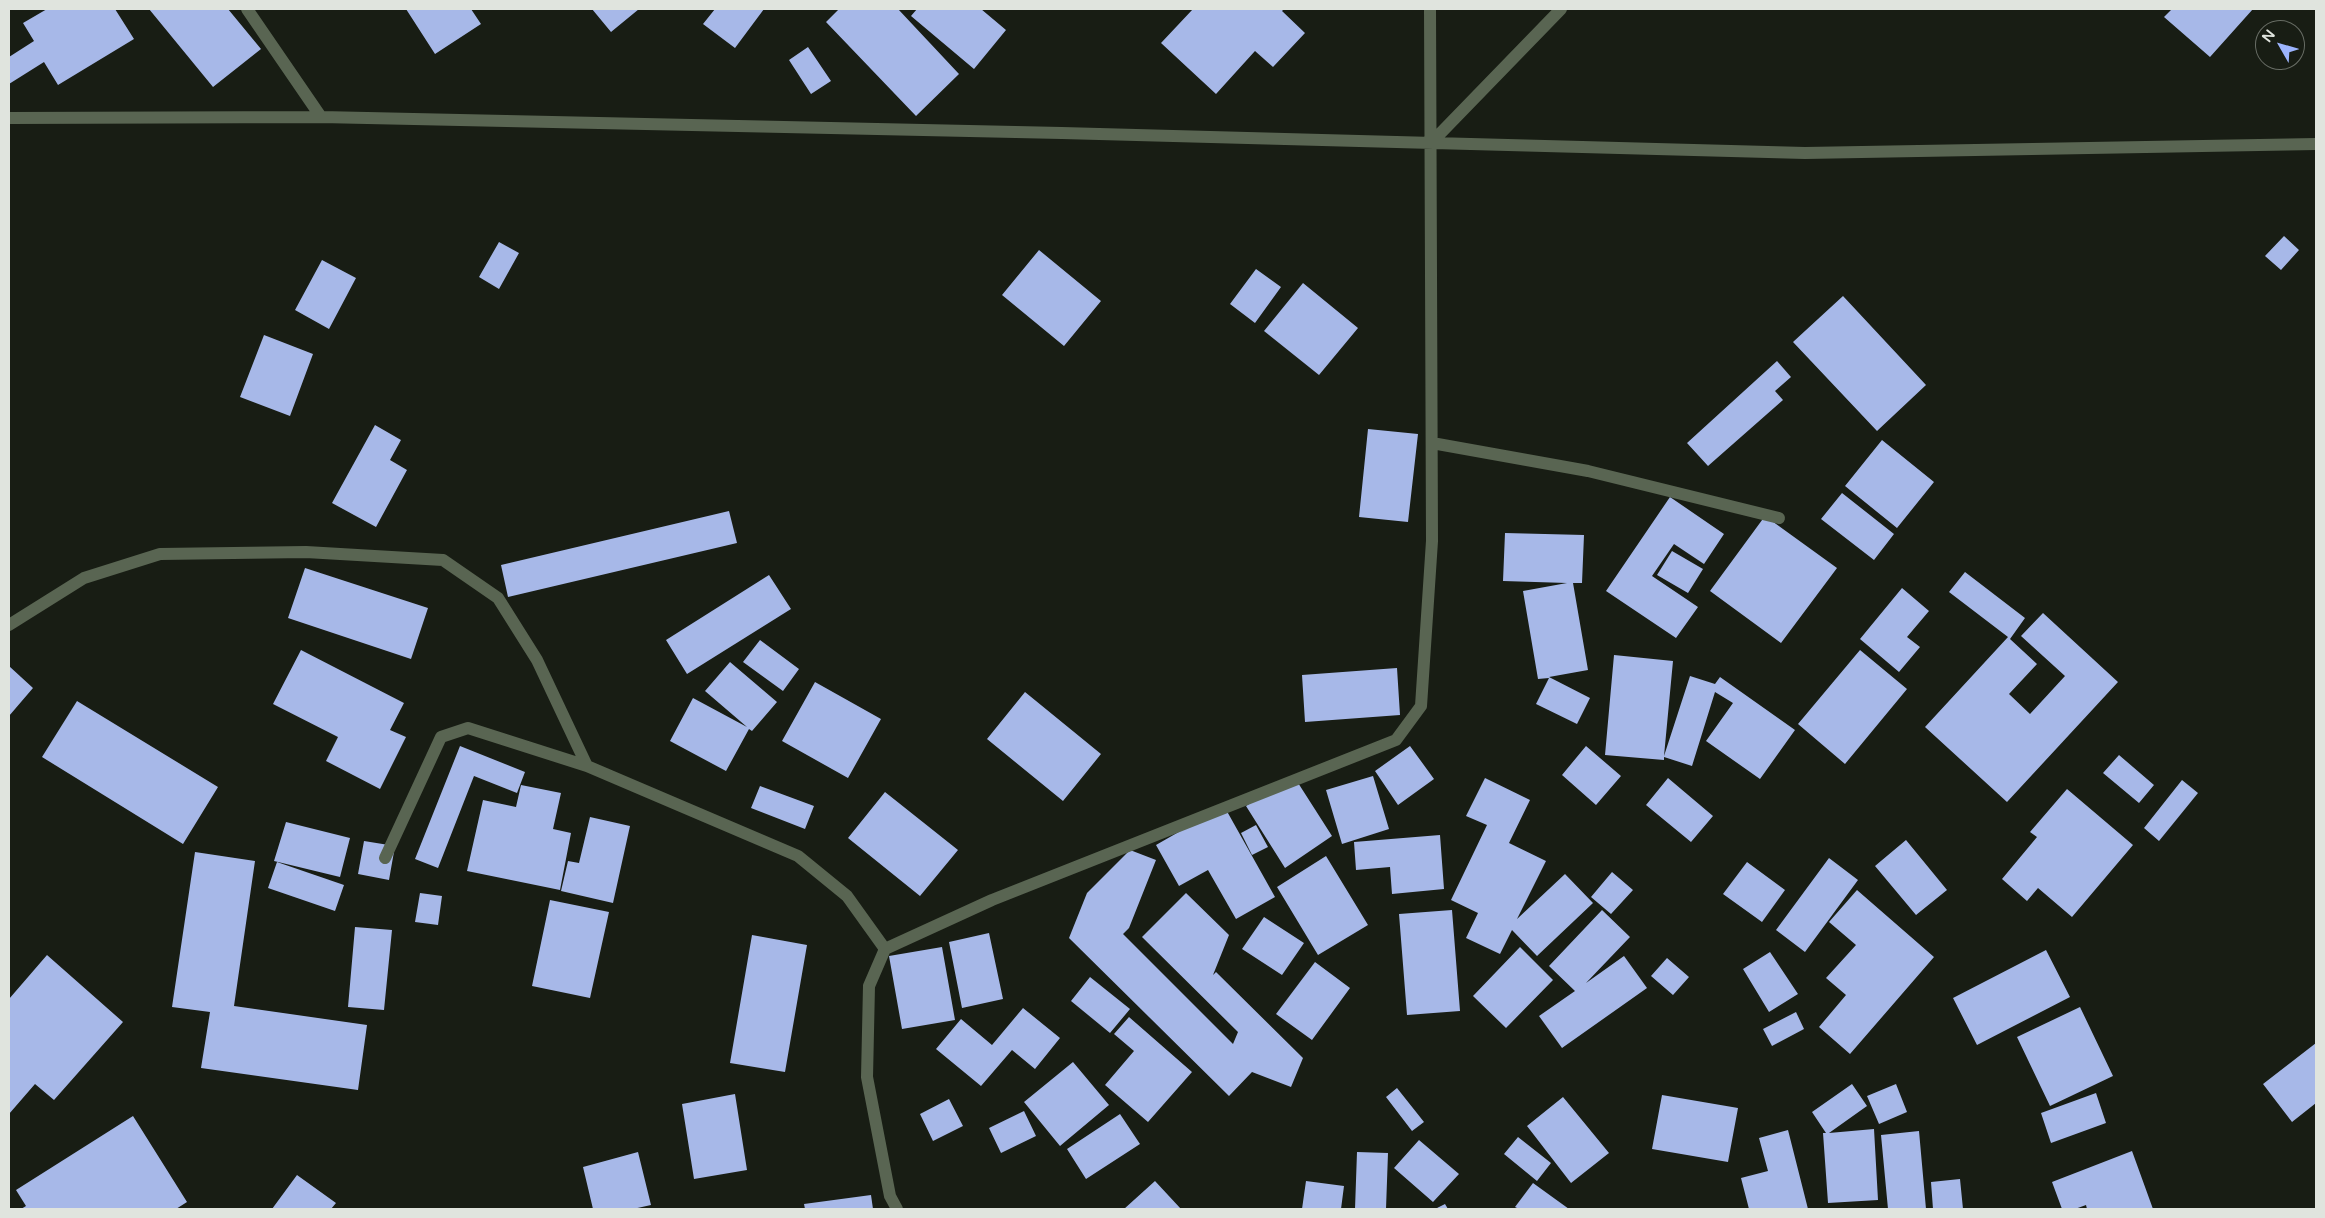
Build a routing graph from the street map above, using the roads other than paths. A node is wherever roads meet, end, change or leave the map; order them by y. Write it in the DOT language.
graph roads {
  1 [pos="248,9"];
  2 [pos="1430,9"];
  3 [pos="1561,9"];
  4 [pos="321,117"];
  5 [pos="9,118"];
  6 [pos="1430,144"];
  7 [pos="2316,144"];
  8 [pos="1432,443"];
  9 [pos="1778,518"];
  10 [pos="9,625"];
  11 [pos="587,766"];
  12 [pos="386,858"];
  13 [pos="885,949"];
  14 [pos="897,1209"];
  1 -- 4 [label="street"];
  2 -- 6 [label="street"];
  3 -- 6 [label="street"];
  4 -- 5 [label="street"];
  4 -- 6 [label="street"];
  6 -- 7 [label="street"];
  6 -- 8 [label="street"];
  8 -- 9 [label="street"];
  8 -- 13 [label="street"];
  10 -- 11 [label="street"];
  11 -- 12 [label="street"];
  11 -- 13 [label="street"];
  13 -- 14 [label="street"];
}
